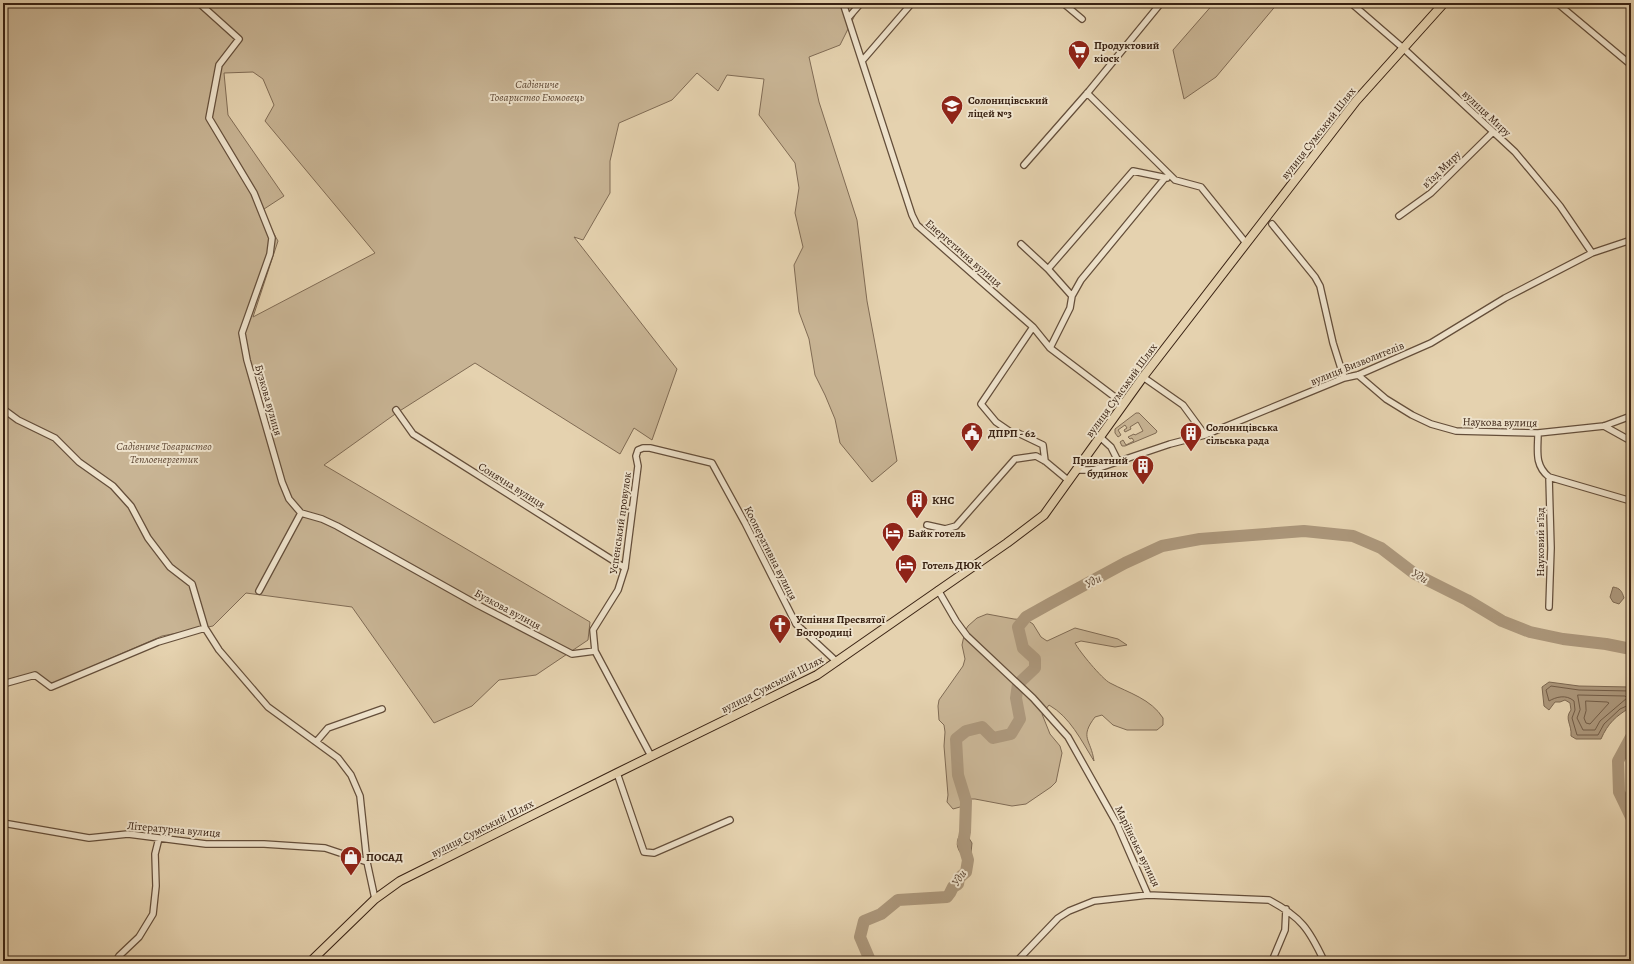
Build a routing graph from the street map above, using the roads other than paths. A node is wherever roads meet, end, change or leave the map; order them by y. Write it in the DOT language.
graph roads {
  1 [pos="199,3"];
  2 [pos="843,3"];
  3 [pos="861,3"];
  4 [pos="912,3"];
  5 [pos="1063,3"];
  6 [pos="1161,3"];
  7 [pos="1351,3"];
  8 [pos="1444,3"];
  9 [pos="1557,3"];
  10 [pos="848,18"];
  11 [pos="1082,19"];
  12 [pos="1403,48"];
  13 [pos="862,61"];
  14 [pos="1631,65"];
  15 [pos="1087,93"];
  16 [pos="1493,132"];
  17 [pos="1024,165"];
  18 [pos="1165,178"];
  19 [pos="1175,180"];
  20 [pos="1400,216"];
  21 [pos="1272,224"];
  22 [pos="1631,240"];
  23 [pos="1246,243"];
  24 [pos="1021,244"];
  25 [pos="1592,253"];
  26 [pos="1048,269"];
  27 [pos="1072,296"];
  28 [pos="1033,327"];
  29 [pos="1050,348"];
  30 [pos="1358,375"];
  31 [pos="1143,377"];
  32 [pos="1344,378"];
  33 [pos="1124,404"];
  34 [pos="3,409"];
  35 [pos="396,410"];
  36 [pos="1631,416"];
  37 [pos="1604,426"];
  38 [pos="1538,433"];
  39 [pos="1205,435"];
  40 [pos="1100,437"];
  41 [pos="1631,441"];
  42 [pos="1045,461"];
  43 [pos="1118,461"];
  44 [pos="712,463"];
  45 [pos="1077,470"];
  46 [pos="1549,477"];
  47 [pos="1070,481"];
  48 [pos="1631,501"];
  49 [pos="301,513"];
  50 [pos="927,526"];
  51 [pos="625,568"];
  52 [pos="938,590"];
  53 [pos="259,591"];
  54 [pos="1549,607"];
  55 [pos="205,628"];
  56 [pos="595,652"];
  57 [pos="837,662"];
  58 [pos="3,684"];
  59 [pos="382,709"];
  60 [pos="316,742"];
  61 [pos="651,756"];
  62 [pos="617,773"];
  63 [pos="730,820"];
  64 [pos="3,823"];
  65 [pos="159,838"];
  66 [pos="367,862"];
  67 [pos="1148,895"];
  68 [pos="375,900"];
  69 [pos="1286,909"];
  70 [pos="116,961"];
  71 [pos="311,961"];
  72 [pos="1016,961"];
  73 [pos="1272,961"];
  74 [pos="1324,961"];
  1 -- 49 [label="street, Бузкова вулиця"];
  2 -- 10 [label="street, Енергетична вулиця"];
  3 -- 10 [label="street"];
  4 -- 13 [label="street"];
  5 -- 11 [label="street"];
  6 -- 15 [label="street"];
  7 -- 12 [label="street, вулиця Миру"];
  8 -- 12 [label="main road, вулиця Сумський Шлях"];
  9 -- 14 [label="street"];
  10 -- 13 [label="street, Енергетична вулиця"];
  12 -- 16 [label="street, вулиця Миру"];
  12 -- 23 [label="main road, вулиця Сумський Шлях"];
  13 -- 28 [label="street, Енергетична вулиця"];
  15 -- 17 [label="street"];
  15 -- 19 [label="street"];
  16 -- 20 [label="street, в'їзд Миру"];
  16 -- 25 [label="street, вулиця Миру"];
  18 -- 19 [label="street"];
  18 -- 26 [label="street"];
  18 -- 27 [label="street"];
  19 -- 23 [label="street"];
  21 -- 32 [label="street"];
  22 -- 25 [label="street, вулиця Визволителів"];
  23 -- 31 [label="main road, вулиця Сумський Шлях"];
  24 -- 26 [label="street"];
  25 -- 30 [label="street, вулиця Визволителів"];
  26 -- 27 [label="street"];
  27 -- 29 [label="street"];
  28 -- 29 [label="street, Енергетична вулиця"];
  28 -- 42 [label="street"];
  29 -- 33 [label="street, Енергетична вулиця"];
  30 -- 32 [label="street, вулиця Визволителів"];
  30 -- 38 [label="street, Наукова вулиця"];
  31 -- 33 [label="main road, вулиця Сумський Шлях"];
  31 -- 39 [label="street"];
  32 -- 39 [label="street, вулиця Визволителів"];
  33 -- 40 [label="main road, вулиця Сумський Шлях"];
  34 -- 55 [label="street"];
  35 -- 51 [label="street, Сонячна вулиця"];
  36 -- 37 [label="street, Наукова вулиця"];
  37 -- 38 [label="street, Наукова вулиця"];
  37 -- 41 [label="street"];
  38 -- 46 [label="street"];
  39 -- 43 [label="street, вулиця Визволителів"];
  40 -- 43 [label="street"];
  40 -- 45 [label="main road, вулиця Сумський Шлях"];
  42 -- 47 [label="street"];
  42 -- 50 [label="street"];
  43 -- 45 [label="street, вулиця Визволителів"];
  44 -- 51 [label="street, Успенський провулок"];
  44 -- 57 [label="street, Кооперативна вулиця"];
  45 -- 47 [label="main road, вулиця Сумський Шлях"];
  46 -- 48 [label="street"];
  46 -- 54 [label="street, Науковий в'їзд"];
  47 -- 52 [label="main road, вулиця Сумський Шлях"];
  49 -- 53 [label="street"];
  49 -- 56 [label="street, Бузкова вулиця"];
  51 -- 56 [label="street, Успенський провулок"];
  52 -- 57 [label="main road, вулиця Сумський Шлях"];
  52 -- 67 [label="street, Маріїнська вулиця"];
  55 -- 58 [label="street"];
  55 -- 60 [label="street"];
  56 -- 61 [label="street"];
  57 -- 61 [label="main road, вулиця Сумський Шлях"];
  59 -- 60 [label="street"];
  60 -- 66 [label="street"];
  61 -- 62 [label="main road, вулиця Сумський Шлях"];
  62 -- 63 [label="street"];
  62 -- 68 [label="main road, вулиця Сумський Шлях"];
  64 -- 65 [label="street, Літературна вулиця"];
  65 -- 66 [label="street, Літературна вулиця"];
  65 -- 70 [label="street"];
  66 -- 68 [label="street"];
  67 -- 69 [label="street, Маріїнська вулиця"];
  67 -- 72 [label="street"];
  68 -- 71 [label="main road, вулиця Сумський Шлях"];
  69 -- 73 [label="street"];
  69 -- 74 [label="street, Маріїнська вулиця"];
}
